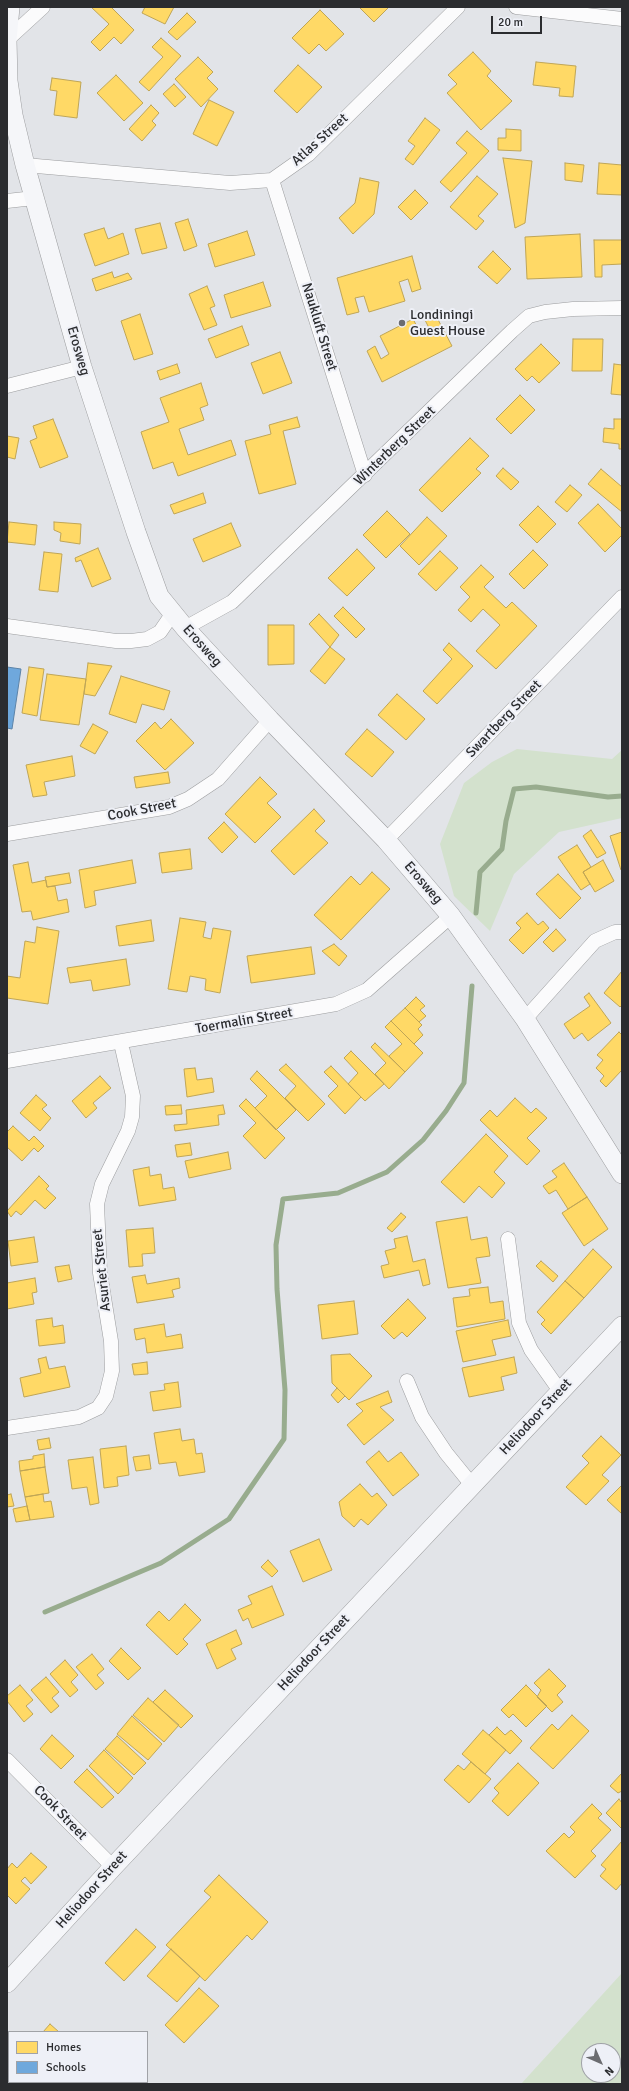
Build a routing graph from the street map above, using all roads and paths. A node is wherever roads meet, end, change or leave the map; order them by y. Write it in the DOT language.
graph roads {
  1 [pos="10,7"];
  2 [pos="43,7"];
  3 [pos="458,7"];
  4 [pos="516,7"];
  5 [pos="622,19"];
  6 [pos="7,40"];
  7 [pos="25,165"];
  8 [pos="272,180"];
  9 [pos="34,198"];
  10 [pos="7,201"];
  11 [pos="622,308"];
  12 [pos="82,367"];
  13 [pos="7,386"];
  14 [pos="365,475"];
  15 [pos="622,597"];
  16 [pos="173,613"];
  17 [pos="7,626"];
  18 [pos="185,628"];
  19 [pos="270,720"];
  20 [pos="7,834"];
  21 [pos="386,840"];
  22 [pos="451,916"];
  23 [pos="622,932"];
  24 [pos="525,1019"];
  25 [pos="121,1043"];
  26 [pos="7,1061"];
  27 [pos="622,1174"];
  28 [pos="508,1239"];
  29 [pos="622,1326"];
  30 [pos="407,1381"];
  31 [pos="560,1391"];
  32 [pos="7,1428"];
  33 [pos="472,1485"];
  34 [pos="7,1760"];
  35 [pos="113,1867"];
  36 [pos="7,1983"];
  1 -- 6 [label="street, Erosweg"];
  2 -- 6 [label="street"];
  3 -- 8 [label="street, Atlas Street"];
  4 -- 5 [label="street"];
  6 -- 7 [label="street, Erosweg"];
  7 -- 8 [label="street"];
  7 -- 9 [label="street, Erosweg"];
  8 -- 14 [label="street, Naukluft Street"];
  9 -- 10 [label="street"];
  9 -- 12 [label="street, Erosweg"];
  11 -- 14 [label="street, Winterberg Street"];
  12 -- 13 [label="street"];
  12 -- 16 [label="street, Erosweg"];
  14 -- 18 [label="street, Winterberg Street"];
  15 -- 21 [label="street, Swartberg Street"];
  16 -- 17 [label="street"];
  16 -- 18 [label="street, Erosweg"];
  18 -- 19 [label="street, Erosweg"];
  19 -- 20 [label="street, Cook Street"];
  19 -- 21 [label="street, Erosweg"];
  21 -- 22 [label="street, Erosweg"];
  22 -- 24 [label="street, Erosweg"];
  22 -- 25 [label="street, Toermalin Street"];
  23 -- 24 [label="street"];
  24 -- 27 [label="street, Erosweg"];
  25 -- 26 [label="street, Toermalin Street"];
  25 -- 32 [label="street, Asuriet Street"];
  28 -- 31 [label="street"];
  29 -- 31 [label="street, Heliodoor Street"];
  30 -- 33 [label="street"];
  31 -- 33 [label="street, Heliodoor Street"];
  33 -- 35 [label="street, Heliodoor Street"];
  34 -- 35 [label="street, Cook Street"];
  35 -- 36 [label="street, Heliodoor Street"];
}
